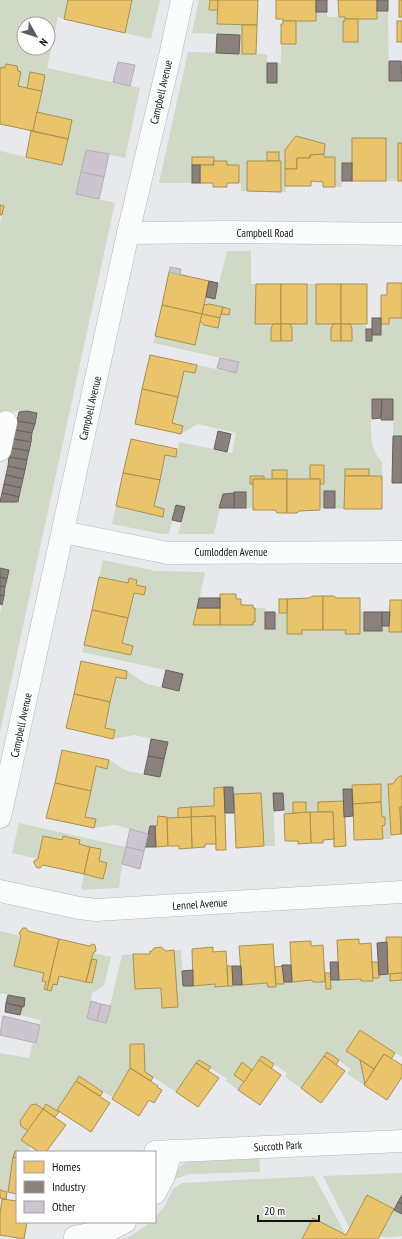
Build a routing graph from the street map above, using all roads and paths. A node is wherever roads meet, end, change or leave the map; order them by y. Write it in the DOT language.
graph roads {
  1 [pos="182,0"];
  2 [pos="128,234"];
  3 [pos="402,234"];
  4 [pos="6,422"];
  5 [pos="0,450"];
  6 [pos="63,532"];
  7 [pos="402,552"];
  8 [pos="0,817"];
  9 [pos="0,891"];
  10 [pos="402,892"];
  11 [pos="402,1141"];
  12 [pos="163,1152"];
  13 [pos="156,1191"];
  14 [pos="123,1223"];
  15 [pos="76,1233"];
  1 -- 2 [label="street, Campbell Avenue"];
  2 -- 3 [label="street, Campbell Road"];
  2 -- 6 [label="street, Campbell Avenue"];
  4 -- 5 [label="street"];
  6 -- 7 [label="street, Cumlodden Avenue"];
  6 -- 8 [label="street, Campbell Avenue"];
  9 -- 10 [label="street, Lennel Avenue"];
  11 -- 12 [label="street, Succoth Park"];
  12 -- 13 [label="street"];
  14 -- 15 [label="street"];
}
